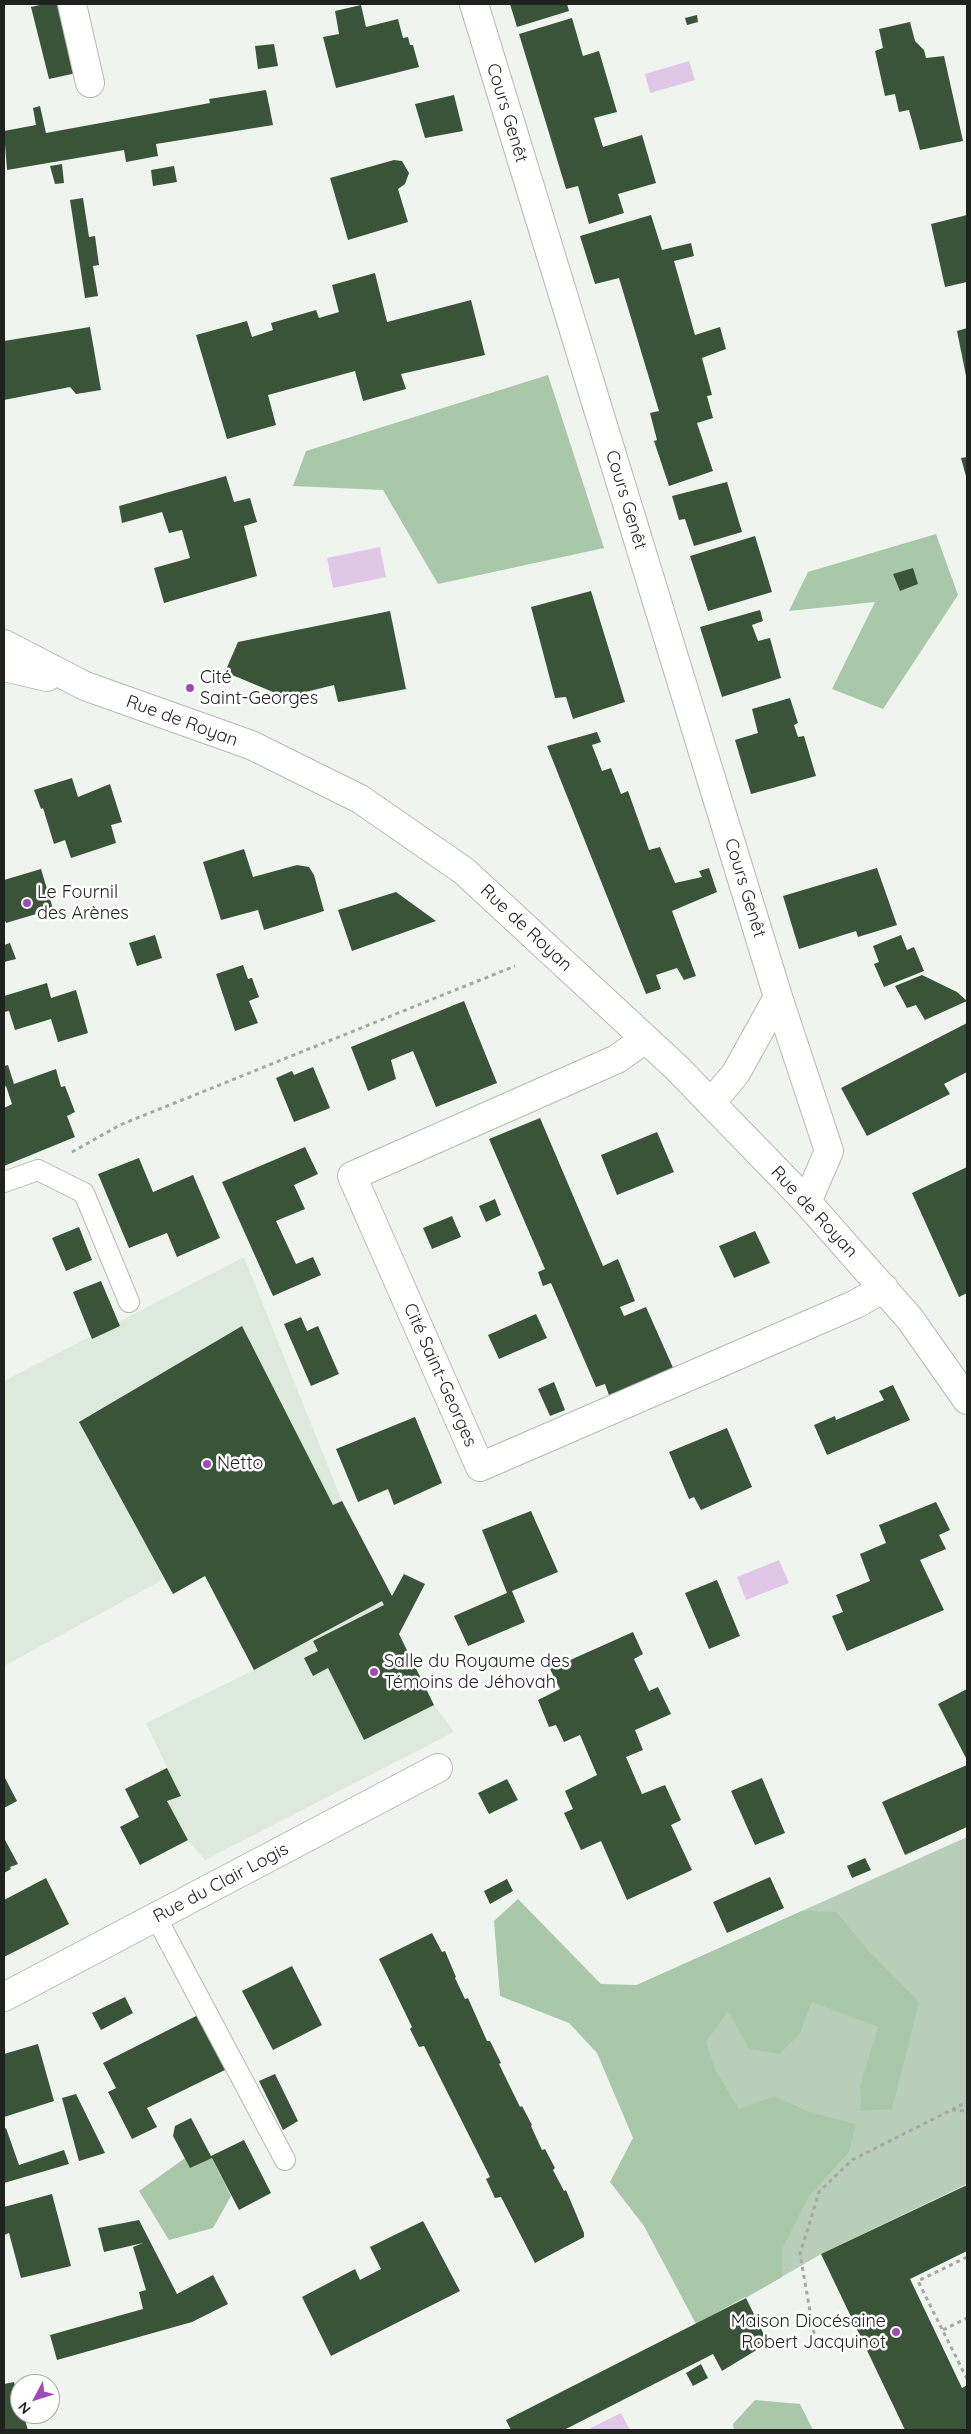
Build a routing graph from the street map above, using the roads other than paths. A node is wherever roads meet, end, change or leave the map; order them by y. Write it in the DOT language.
graph roads {
  1 [pos="72,4"];
  2 [pos="474,4"];
  3 [pos="90,82"];
  4 [pos="4,644"];
  5 [pos="4,667"];
  6 [pos="85,686"];
  7 [pos="778,997"];
  8 [pos="645,1039"];
  9 [pos="711,1103"];
  10 [pos="4,1182"];
  11 [pos="806,1202"];
  12 [pos="884,1288"];
  13 [pos="129,1302"];
  14 [pos="967,1400"];
  15 [pos="438,1768"];
  16 [pos="156,1917"];
  17 [pos="4,1997"];
  18 [pos="285,2160"];
  1 -- 3 [label="street"];
  2 -- 7 [label="street, Cours Genêt"];
  4 -- 6 [label="street, Rue de Royan"];
  5 -- 6 [label="street, Rue de Royan"];
  6 -- 8 [label="street, Rue de Royan"];
  7 -- 9 [label="street"];
  7 -- 11 [label="street, Cours Genêt"];
  8 -- 9 [label="street, Rue de Royan"];
  8 -- 12 [label="street, Cité Saint-Georges"];
  9 -- 11 [label="street, Rue de Royan"];
  10 -- 13 [label="lane"];
  11 -- 12 [label="street, Rue de Royan"];
  12 -- 14 [label="street"];
  15 -- 16 [label="street, Rue du Clair Logis"];
  16 -- 17 [label="street, Rue du Clair Logis"];
  16 -- 18 [label="lane"];
}
